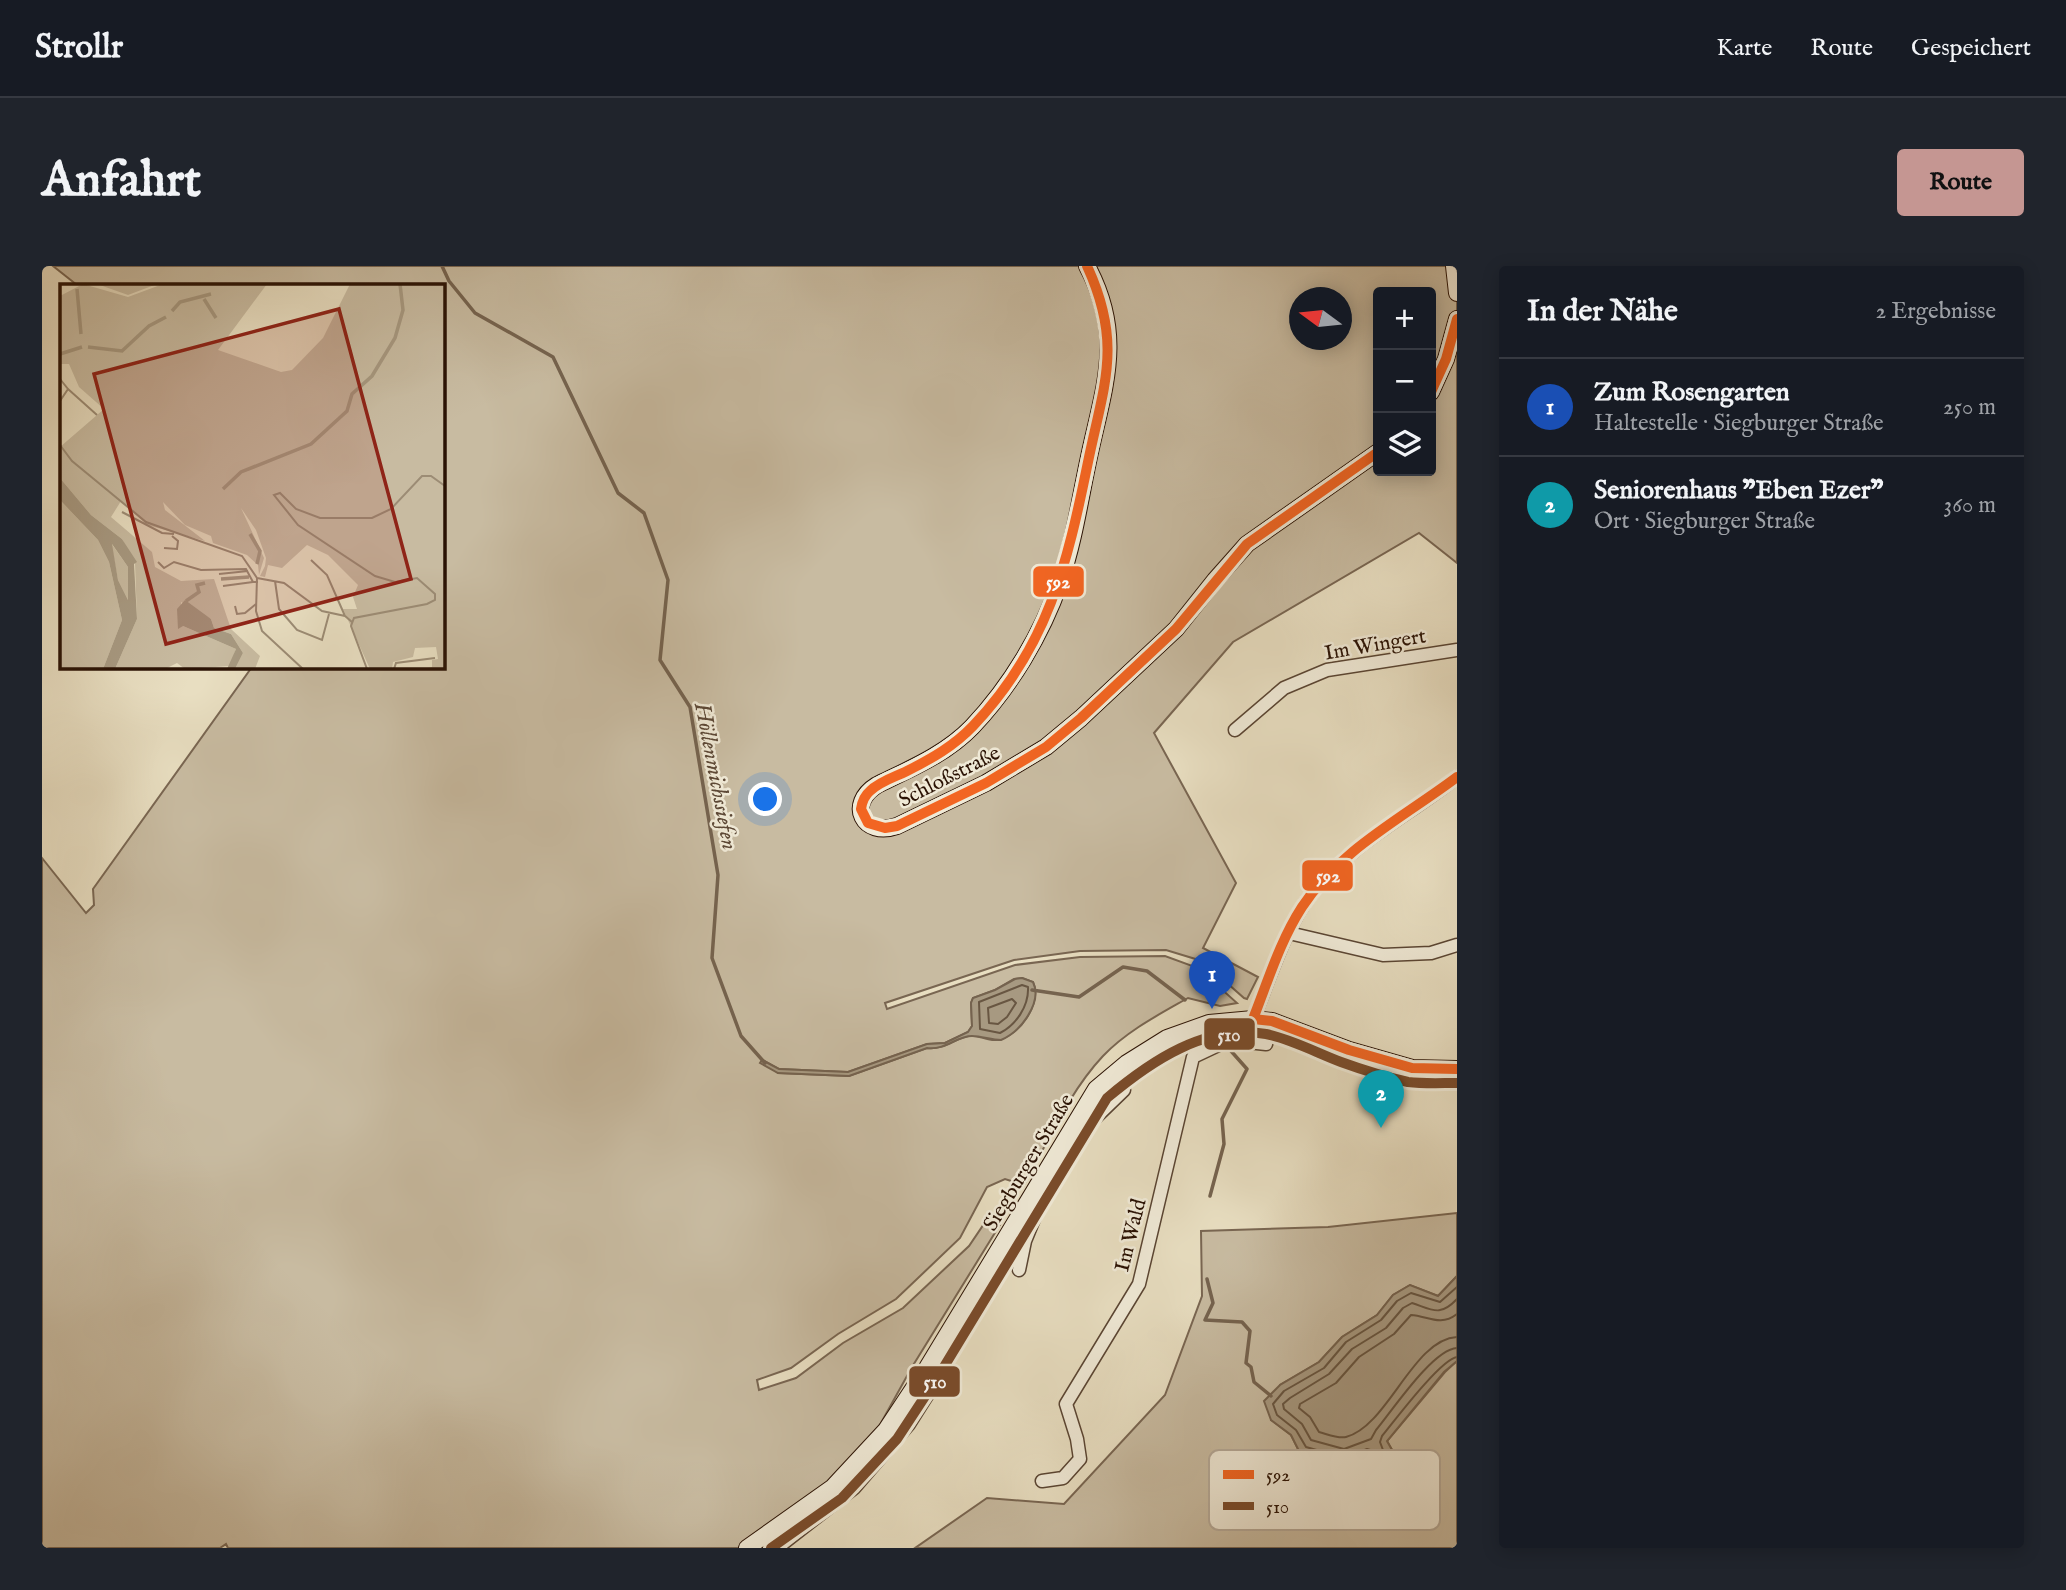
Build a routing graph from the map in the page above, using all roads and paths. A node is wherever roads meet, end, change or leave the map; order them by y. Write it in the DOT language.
graph roads {
  1 [pos="1087,266"];
  2 [pos="1454,266"];
  3 [pos="1457,293"];
  4 [pos="1457,319"];
  5 [pos="1436,380"];
  6 [pos="1373,456"];
  7 [pos="1457,650"];
  8 [pos="1235,730"];
  9 [pos="1457,777"];
  10 [pos="1289,933"];
  11 [pos="1457,945"];
  12 [pos="1253,1019"];
  13 [pos="1272,1021"];
  14 [pos="1457,1069"];
  15 [pos="1124,1090"];
  16 [pos="1031,1209"];
  17 [pos="1019,1270"];
  18 [pos="927,1368"];
  19 [pos="1042,1481"];
  20 [pos="747,1548"];
  21 [pos="776,1548"];
  1 -- 6 [label="main road, Schloßstraße"];
  2 -- 3 [label="main road"];
  4 -- 5 [label="main road"];
  7 -- 8 [label="street, Im Wingert"];
  9 -- 10 [label="street"];
  10 -- 11 [label="street"];
  10 -- 12 [label="street"];
  12 -- 13 [label="main road, Siegburger Straße"];
  12 -- 16 [label="main road, Siegburger Straße"];
  13 -- 14 [label="main road, Siegburger Straße"];
  13 -- 19 [label="street, Im Wald"];
  15 -- 16 [label="street"];
  16 -- 17 [label="street"];
  16 -- 18 [label="main road, Siegburger Straße"];
  18 -- 20 [label="main road, Siegburger Straße"];
  18 -- 21 [label="street"];
}
